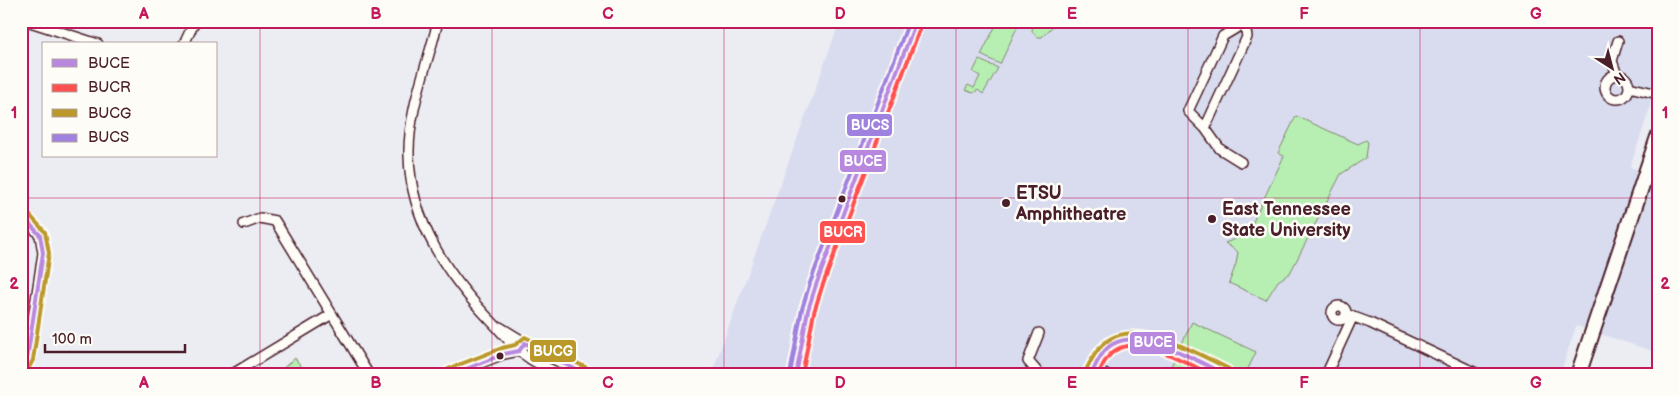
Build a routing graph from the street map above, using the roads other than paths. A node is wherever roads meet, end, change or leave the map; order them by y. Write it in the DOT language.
graph roads {
  1 [pos="27,21"];
  2 [pos="195,21"];
  3 [pos="438,21"];
  4 [pos="916,21"];
  5 [pos="1246,23"];
  6 [pos="1618,41"];
  7 [pos="92,42"];
  8 [pos="185,42"];
  9 [pos="1617,75"];
  10 [pos="1629,87"];
  11 [pos="1658,94"];
  12 [pos="1205,128"];
  13 [pos="1658,137"];
  14 [pos="1241,162"];
  15 [pos="21,215"];
  16 [pos="244,224"];
  17 [pos="332,314"];
  18 [pos="1350,315"];
  19 [pos="493,323"];
  20 [pos="1038,333"];
  21 [pos="525,343"];
  22 [pos="519,351"];
  23 [pos="21,370"];
  24 [pos="1092,372"];
  25 [pos="231,375"];
  26 [pos="369,375"];
  27 [pos="450,375"];
  28 [pos="563,375"];
  29 [pos="586,375"];
  30 [pos="796,375"];
  31 [pos="1040,375"];
  32 [pos="1106,375"];
  33 [pos="1226,375"];
  34 [pos="1326,375"];
  35 [pos="1480,375"];
  36 [pos="1578,375"];
  1 -- 7 [label="street"];
  2 -- 8 [label="street"];
  3 -- 19 [label="street"];
  4 -- 30 [label="street"];
  5 -- 12 [label="street"];
  5 -- 12 [label="street"];
  6 -- 9 [label="street"];
  9 -- 10 [label="street"];
  9 -- 10 [label="street"];
  10 -- 11 [label="street"];
  12 -- 14 [label="street"];
  13 -- 36 [label="highway"];
  15 -- 23 [label="street"];
  16 -- 17 [label="street"];
  17 -- 25 [label="street"];
  17 -- 26 [label="street"];
  18 -- 18 [label="street"];
  18 -- 34 [label="street"];
  18 -- 35 [label="street"];
  19 -- 21 [label="street"];
  19 -- 22 [label="street"];
  20 -- 31 [label="street"];
  21 -- 22 [label="street"];
  21 -- 29 [label="street"];
  22 -- 27 [label="street"];
  22 -- 28 [label="street"];
  24 -- 32 [label="street"];
  24 -- 33 [label="street"];
}
